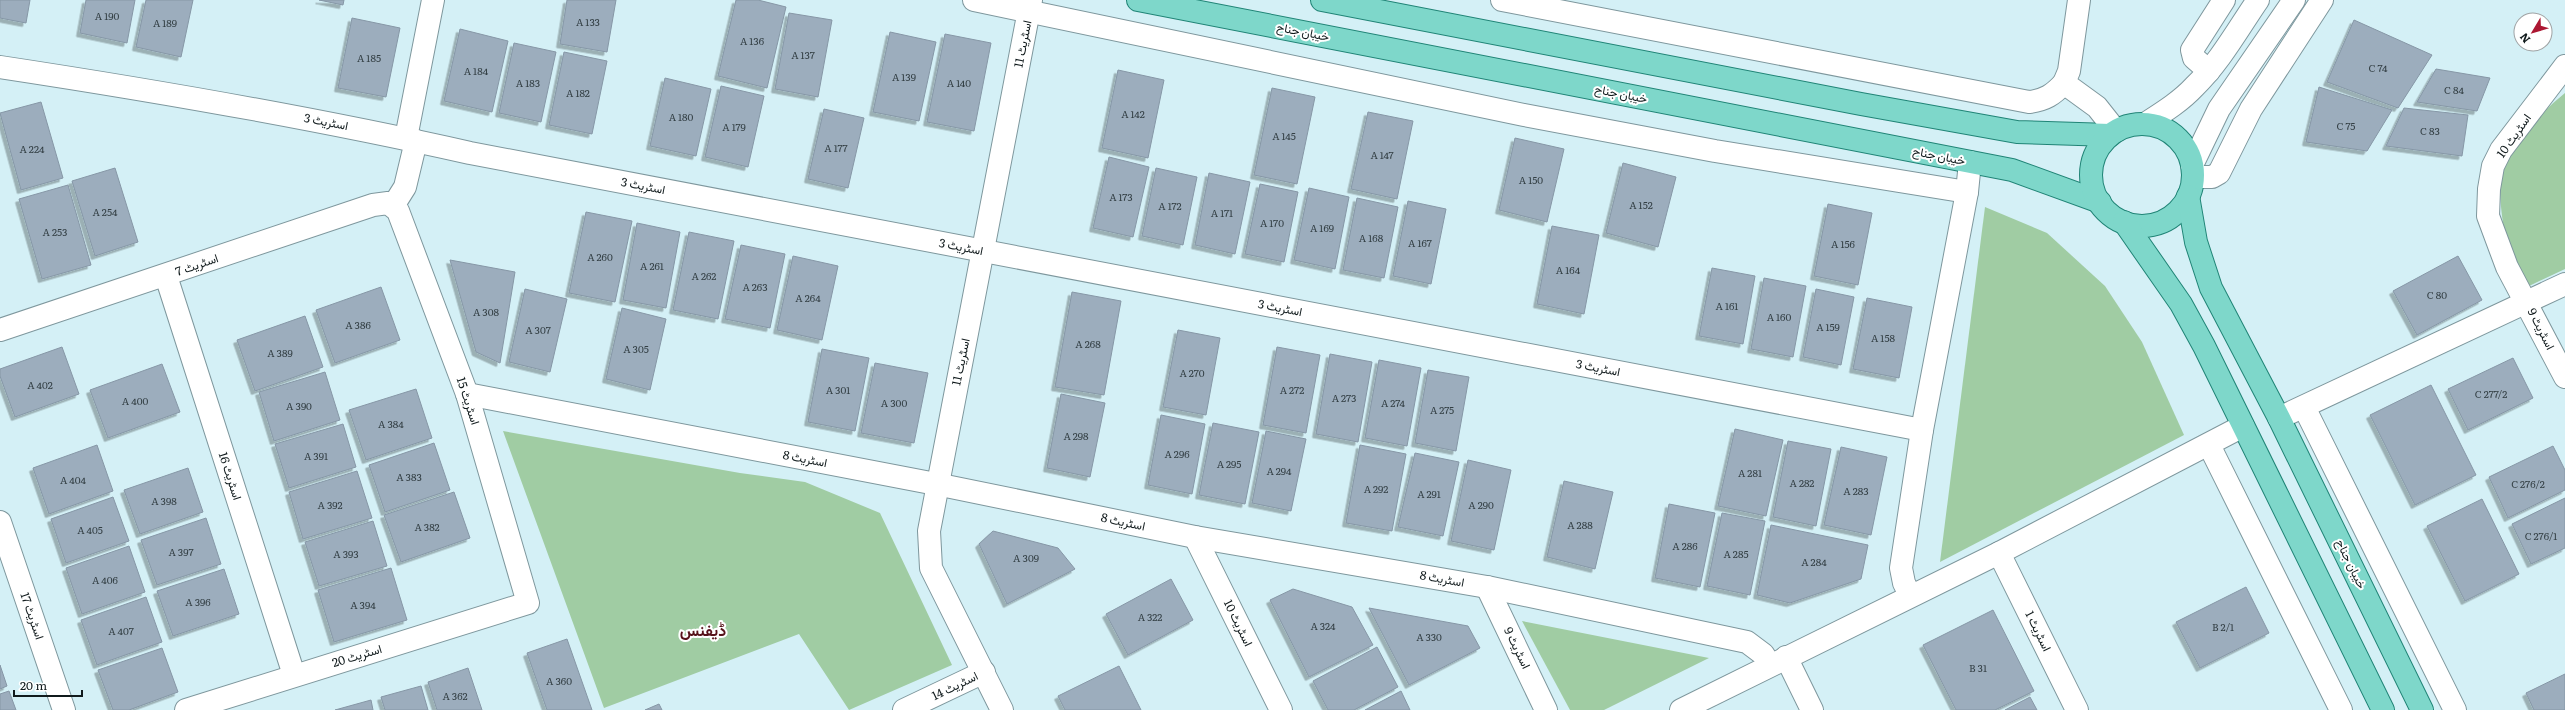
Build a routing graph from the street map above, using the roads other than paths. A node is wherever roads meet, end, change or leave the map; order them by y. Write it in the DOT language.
graph roads {
  1 [pos="433,0"];
  2 [pos="974,0"];
  3 [pos="1138,0"];
  4 [pos="1322,0"];
  5 [pos="1502,0"];
  6 [pos="2079,0"];
  7 [pos="2224,0"];
  8 [pos="2258,0"];
  9 [pos="2294,0"];
  10 [pos="2322,0"];
  11 [pos="1030,6"];
  12 [pos="2565,66"];
  13 [pos="0,67"];
  14 [pos="2209,71"];
  15 [pos="2064,83"];
  16 [pos="2145,124"];
  17 [pos="2113,133"];
  18 [pos="411,139"];
  19 [pos="1970,162"];
  20 [pos="2191,179"];
  21 [pos="1967,192"];
  22 [pos="2100,202"];
  23 [pos="393,206"];
  24 [pos="2124,222"];
  25 [pos="984,251"];
  26 [pos="166,276"];
  27 [pos="2565,284"];
  28 [pos="2528,303"];
  29 [pos="0,330"];
  30 [pos="2565,377"];
  31 [pos="467,394"];
  32 [pos="2304,407"];
  33 [pos="2279,418"];
  34 [pos="2243,426"];
  35 [pos="1922,430"];
  36 [pos="2209,445"];
  37 [pos="936,484"];
  38 [pos="0,522"];
  39 [pos="1195,537"];
  40 [pos="1999,553"];
  41 [pos="1487,587"];
  42 [pos="1910,595"];
  43 [pos="528,603"];
  44 [pos="1778,661"];
  45 [pos="984,672"];
  46 [pos="294,676"];
  47 [pos="64,710"];
  48 [pos="186,710"];
  49 [pos="904,710"];
  50 [pos="1002,710"];
  51 [pos="1281,710"];
  52 [pos="1546,710"];
  53 [pos="1680,710"];
  54 [pos="1812,710"];
  55 [pos="2077,710"];
  56 [pos="2341,710"];
  57 [pos="2383,710"];
  58 [pos="2422,710"];
  59 [pos="2455,710"];
  1 -- 18 [label="street"];
  2 -- 11 [label="street"];
  3 -- 19 [label="main road, خیبان جناح"];
  4 -- 17 [label="main road"];
  5 -- 15 [label="street"];
  6 -- 15 [label="street"];
  7 -- 14 [label="street"];
  8 -- 14 [label="street"];
  9 -- 20 [label="street"];
  10 -- 20 [label="street"];
  11 -- 21 [label="street"];
  11 -- 25 [label="street, اسٹریٹ 11"];
  12 -- 28 [label="street, اسٹریٹ 10"];
  13 -- 18 [label="street, اسٹریٹ 3"];
  14 -- 16 [label="street"];
  15 -- 17 [label="street"];
  16 -- 17 [label="main road"];
  16 -- 20 [label="main road"];
  17 -- 22 [label="main road"];
  18 -- 23 [label="street"];
  18 -- 25 [label="street, اسٹریٹ 3"];
  19 -- 21 [label="street"];
  19 -- 22 [label="main road, خیبان جناح"];
  20 -- 24 [label="main road"];
  20 -- 33 [label="main road, خیبان جناح"];
  21 -- 35 [label="street"];
  22 -- 24 [label="main road"];
  23 -- 26 [label="street, اسٹریٹ 7"];
  23 -- 31 [label="street, اسٹریٹ 15"];
  24 -- 34 [label="main road"];
  25 -- 35 [label="street, اسٹریٹ 3"];
  25 -- 37 [label="street, اسٹریٹ 11"];
  26 -- 29 [label="street, اسٹریٹ 7"];
  26 -- 46 [label="street, اسٹریٹ 16"];
  27 -- 28 [label="street"];
  28 -- 30 [label="street, اسٹریٹ 9"];
  28 -- 32 [label="street"];
  31 -- 37 [label="street, اسٹریٹ 8"];
  31 -- 43 [label="street, اسٹریٹ 15"];
  32 -- 33 [label="street"];
  32 -- 59 [label="street"];
  33 -- 58 [label="main road, خیبان جناح"];
  34 -- 36 [label="street"];
  34 -- 57 [label="main road"];
  35 -- 42 [label="street"];
  36 -- 40 [label="street"];
  36 -- 56 [label="street"];
  37 -- 39 [label="street, اسٹریٹ 8"];
  37 -- 45 [label="street, اسٹریٹ 11"];
  38 -- 47 [label="street, اسٹریٹ 17"];
  39 -- 41 [label="street, اسٹریٹ 8"];
  39 -- 51 [label="street, اسٹریٹ 10"];
  40 -- 42 [label="street"];
  40 -- 55 [label="street, اسٹریٹ 1"];
  41 -- 44 [label="street, اسٹریٹ 8"];
  41 -- 52 [label="street, اسٹریٹ 9"];
  42 -- 44 [label="street"];
  43 -- 46 [label="street, اسٹریٹ 20"];
  44 -- 53 [label="street"];
  44 -- 54 [label="street, اسٹریٹ 8"];
  45 -- 49 [label="street, اسٹریٹ 14"];
  45 -- 50 [label="street, اسٹریٹ 11"];
  46 -- 48 [label="street, اسٹریٹ 20"];
}
